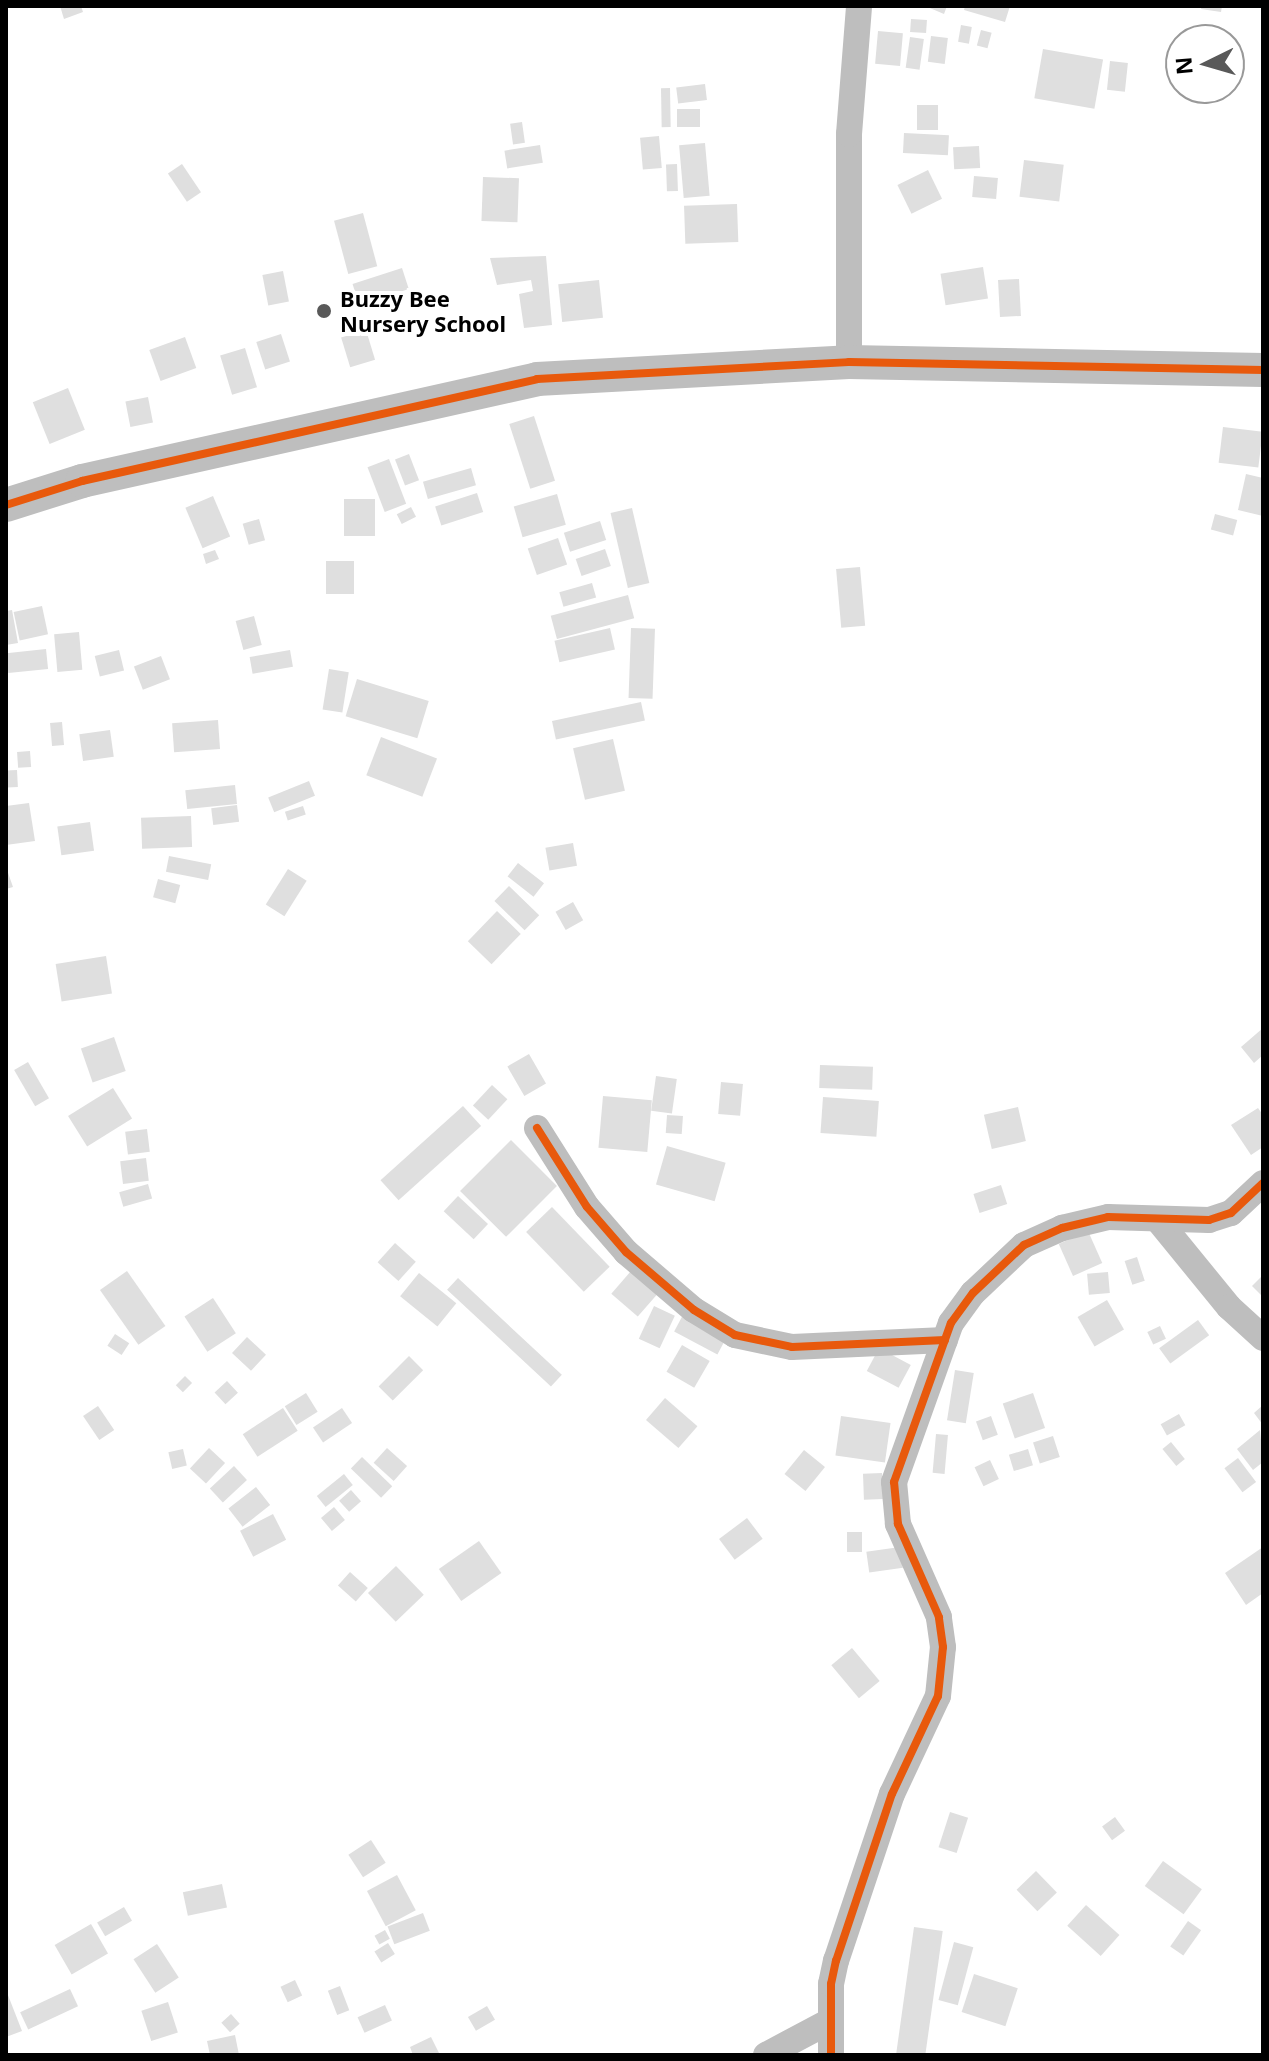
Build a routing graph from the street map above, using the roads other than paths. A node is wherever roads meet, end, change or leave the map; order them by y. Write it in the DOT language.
graph roads {
  1 [pos="859,6"];
  2 [pos="849,362"];
  3 [pos="1263,370"];
  4 [pos="6,505"];
  5 [pos="537,1128"];
  6 [pos="1263,1183"];
  7 [pos="1158,1220"];
  8 [pos="1263,1338"];
  9 [pos="945,1340"];
  10 [pos="830,2021"];
  11 [pos="766,2055"];
  12 [pos="831,2055"];
  1 -- 2 [label="street"];
  2 -- 3 [label="street"];
  2 -- 4 [label="street"];
  5 -- 9 [label="street"];
  6 -- 7 [label="street"];
  7 -- 8 [label="street"];
  7 -- 9 [label="street"];
  9 -- 10 [label="street"];
  10 -- 11 [label="street"];
  10 -- 12 [label="street"];
}
